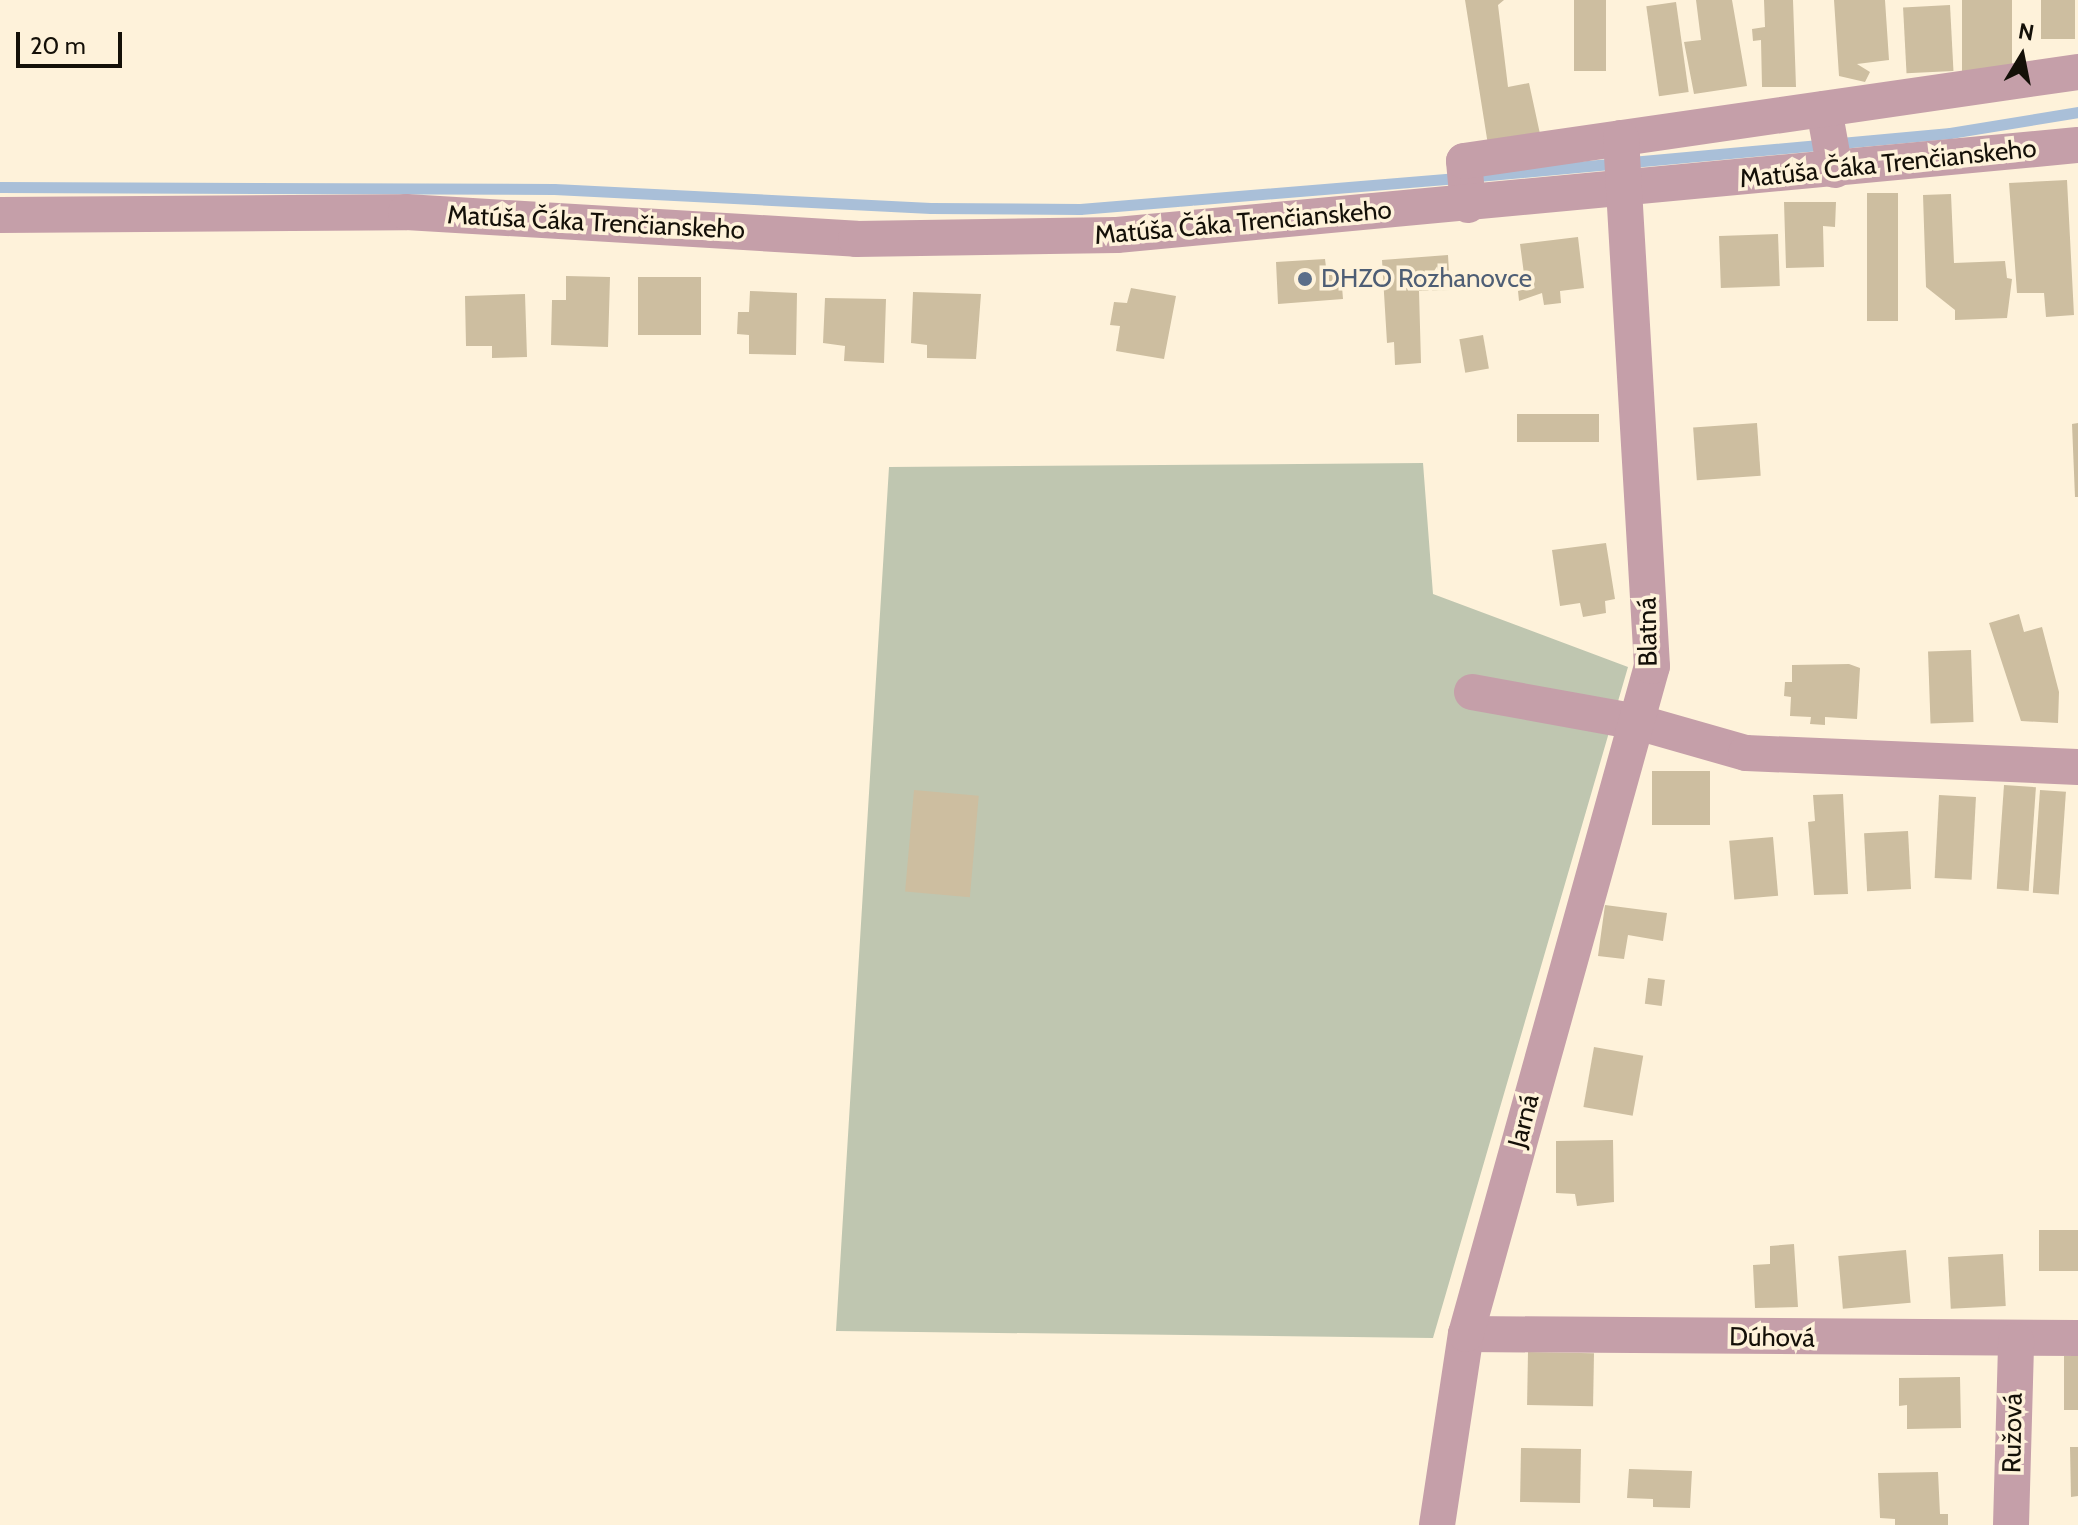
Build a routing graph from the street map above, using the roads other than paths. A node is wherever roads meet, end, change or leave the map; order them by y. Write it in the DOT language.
graph roads {
  1 [pos="2078,72"];
  2 [pos="1824,109"];
  3 [pos="1621,138"];
  4 [pos="2078,145"];
  5 [pos="1835,170"];
  6 [pos="1623,191"];
  7 [pos="1468,205"];
  8 [pos="0,215"];
  9 [pos="1472,692"];
  10 [pos="1637,722"];
  11 [pos="2078,767"];
  12 [pos="1466,1334"];
  13 [pos="2078,1338"];
  14 [pos="2016,1341"];
  15 [pos="1437,1525"];
  16 [pos="2011,1525"];
  1 -- 2 [label="street"];
  2 -- 3 [label="street"];
  2 -- 5 [label="street"];
  3 -- 6 [label="street, Blatná"];
  3 -- 7 [label="street"];
  4 -- 5 [label="street, Matúša Čáka Trenčianskeho"];
  5 -- 6 [label="street, Matúša Čáka Trenčianskeho"];
  6 -- 7 [label="street, Matúša Čáka Trenčianskeho"];
  6 -- 10 [label="street, Blatná"];
  7 -- 8 [label="street, Matúša Čáka Trenčianskeho"];
  9 -- 10 [label="street"];
  10 -- 11 [label="street"];
  10 -- 12 [label="street, Jarná"];
  12 -- 14 [label="street, Dúhová"];
  12 -- 15 [label="street, Jarná"];
  13 -- 14 [label="street, Dúhová"];
  14 -- 16 [label="street, Ružová"];
}
